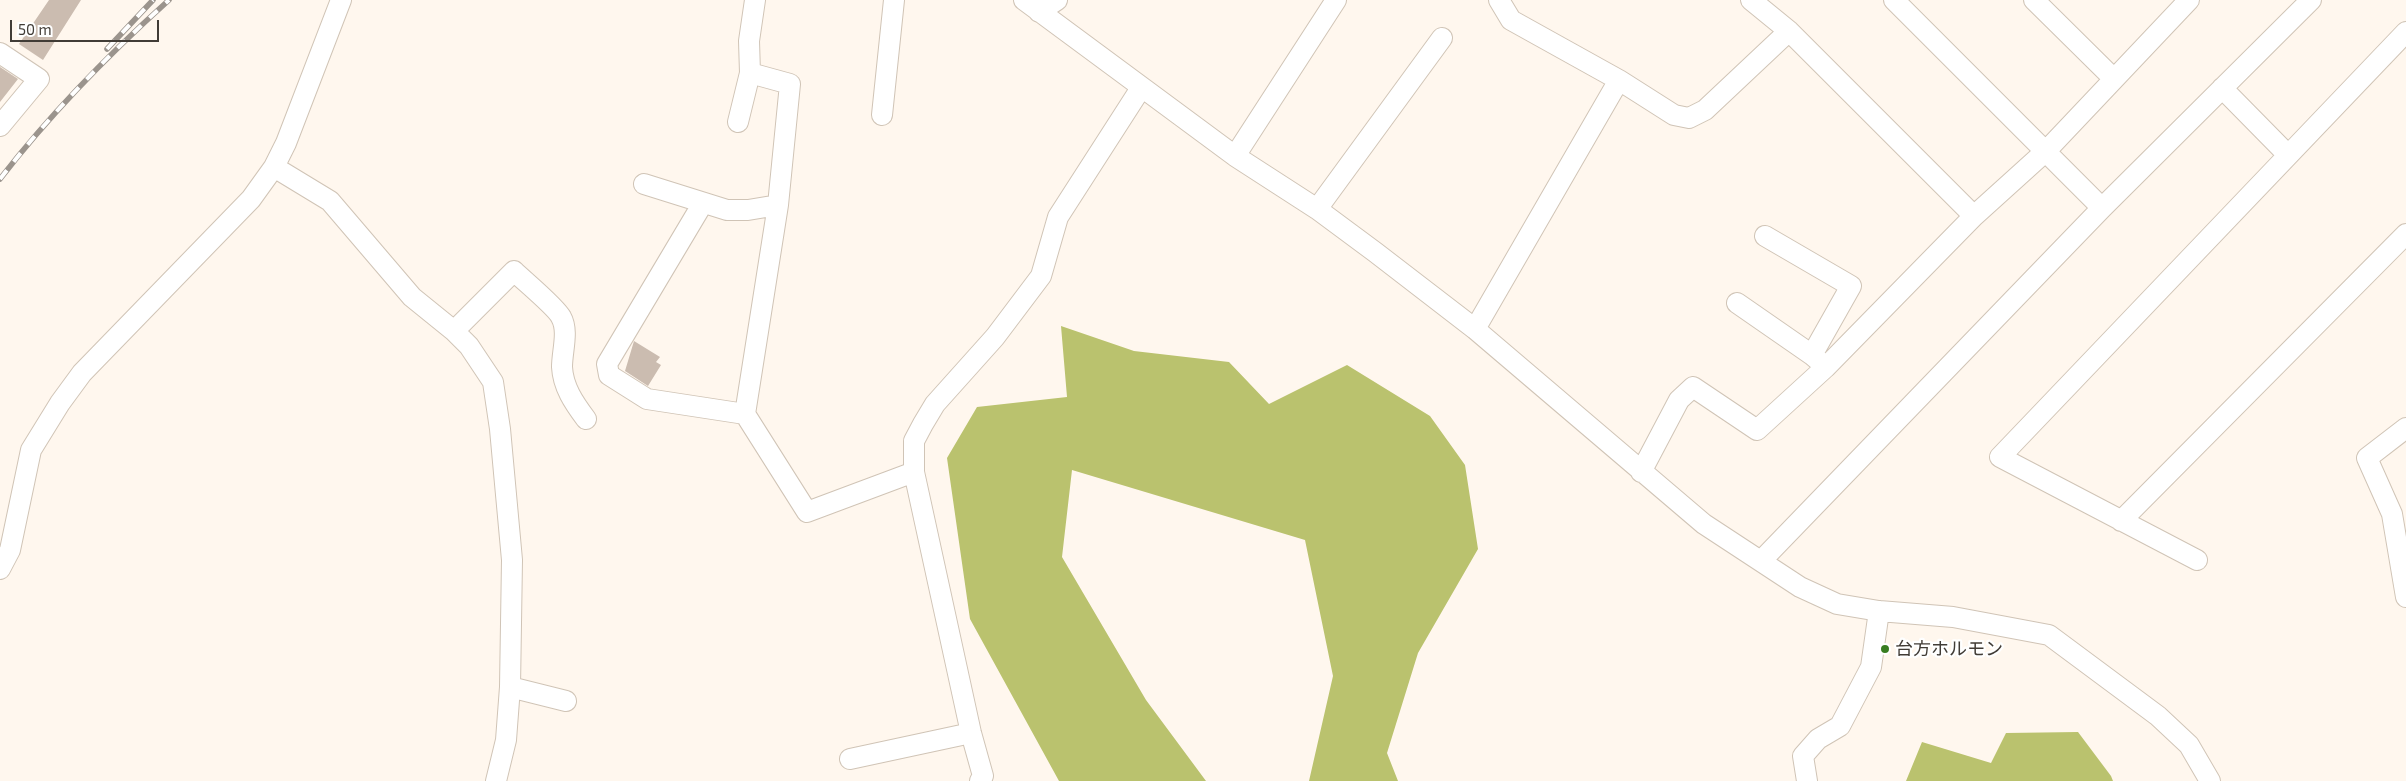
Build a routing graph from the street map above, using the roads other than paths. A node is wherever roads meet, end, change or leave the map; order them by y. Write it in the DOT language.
graph roads {
  1 [pos="342,0"];
  2 [pos="755,0"];
  3 [pos="894,0"];
  4 [pos="1057,0"];
  5 [pos="1336,0"];
  6 [pos="1499,0"];
  7 [pos="1894,0"];
  8 [pos="2034,0"];
  9 [pos="2312,0"];
  10 [pos="1753,1"];
  11 [pos="2181,3"];
  12 [pos="1032,6"];
  13 [pos="1789,32"];
  14 [pos="2406,32"];
  15 [pos="1442,38"];
  16 [pos="0,52"];
  17 [pos="750,73"];
  18 [pos="2113,78"];
  19 [pos="1619,80"];
  20 [pos="1141,88"];
  21 [pos="2222,88"];
  22 [pos="882,115"];
  23 [pos="738,122"];
  24 [pos="0,126"];
  25 [pos="2047,150"];
  26 [pos="2288,155"];
  27 [pos="1235,156"];
  28 [pos="274,167"];
  29 [pos="644,184"];
  30 [pos="703,203"];
  31 [pos="778,205"];
  32 [pos="2102,208"];
  33 [pos="1317,209"];
  34 [pos="1974,216"];
  35 [pos="2406,234"];
  36 [pos="1765,236"];
  37 [pos="1736,304"];
  38 [pos="1475,330"];
  39 [pos="454,331"];
  40 [pos="1819,361"];
  41 [pos="745,414"];
  42 [pos="586,419"];
  43 [pos="2406,428"];
  44 [pos="914,472"];
  45 [pos="1641,472"];
  46 [pos="2121,520"];
  47 [pos="2197,560"];
  48 [pos="1761,561"];
  49 [pos="0,569"];
  50 [pos="2406,597"];
  51 [pos="1879,612"];
  52 [pos="510,687"];
  53 [pos="566,701"];
  54 [pos="971,733"];
  55 [pos="850,759"];
  56 [pos="496,781"];
  57 [pos="980,781"];
  58 [pos="1807,781"];
  59 [pos="2210,781"];
  1 -- 28 [label="street"];
  2 -- 17 [label="street"];
  3 -- 22 [label="street"];
  4 -- 12 [label="street"];
  5 -- 27 [label="street"];
  6 -- 19 [label="street"];
  7 -- 25 [label="street"];
  8 -- 18 [label="street"];
  9 -- 21 [label="street"];
  10 -- 13 [label="street"];
  11 -- 18 [label="street"];
  12 -- 20 [label="street"];
  13 -- 19 [label="street"];
  13 -- 34 [label="street"];
  14 -- 26 [label="street"];
  15 -- 33 [label="street"];
  16 -- 24 [label="street"];
  17 -- 23 [label="street"];
  17 -- 31 [label="street"];
  18 -- 25 [label="street"];
  19 -- 38 [label="street"];
  20 -- 27 [label="street"];
  20 -- 44 [label="street"];
  21 -- 26 [label="street"];
  21 -- 32 [label="street"];
  25 -- 32 [label="street"];
  25 -- 34 [label="street"];
  26 -- 46 [label="street"];
  27 -- 33 [label="street"];
  28 -- 39 [label="street"];
  28 -- 49 [label="street"];
  29 -- 30 [label="street"];
  30 -- 31 [label="street"];
  30 -- 41 [label="street"];
  31 -- 41 [label="street"];
  32 -- 48 [label="street"];
  33 -- 38 [label="street"];
  34 -- 40 [label="street"];
  35 -- 46 [label="street"];
  36 -- 40 [label="street"];
  37 -- 40 [label="street"];
  38 -- 45 [label="street"];
  39 -- 42 [label="street"];
  39 -- 52 [label="street"];
  40 -- 45 [label="street"];
  41 -- 44 [label="street"];
  43 -- 50 [label="street"];
  44 -- 54 [label="street"];
  45 -- 48 [label="street"];
  46 -- 47 [label="street"];
  48 -- 51 [label="street"];
  51 -- 58 [label="street"];
  51 -- 59 [label="street"];
  52 -- 53 [label="street"];
  52 -- 56 [label="street"];
  54 -- 55 [label="street"];
  54 -- 57 [label="street"];
}
